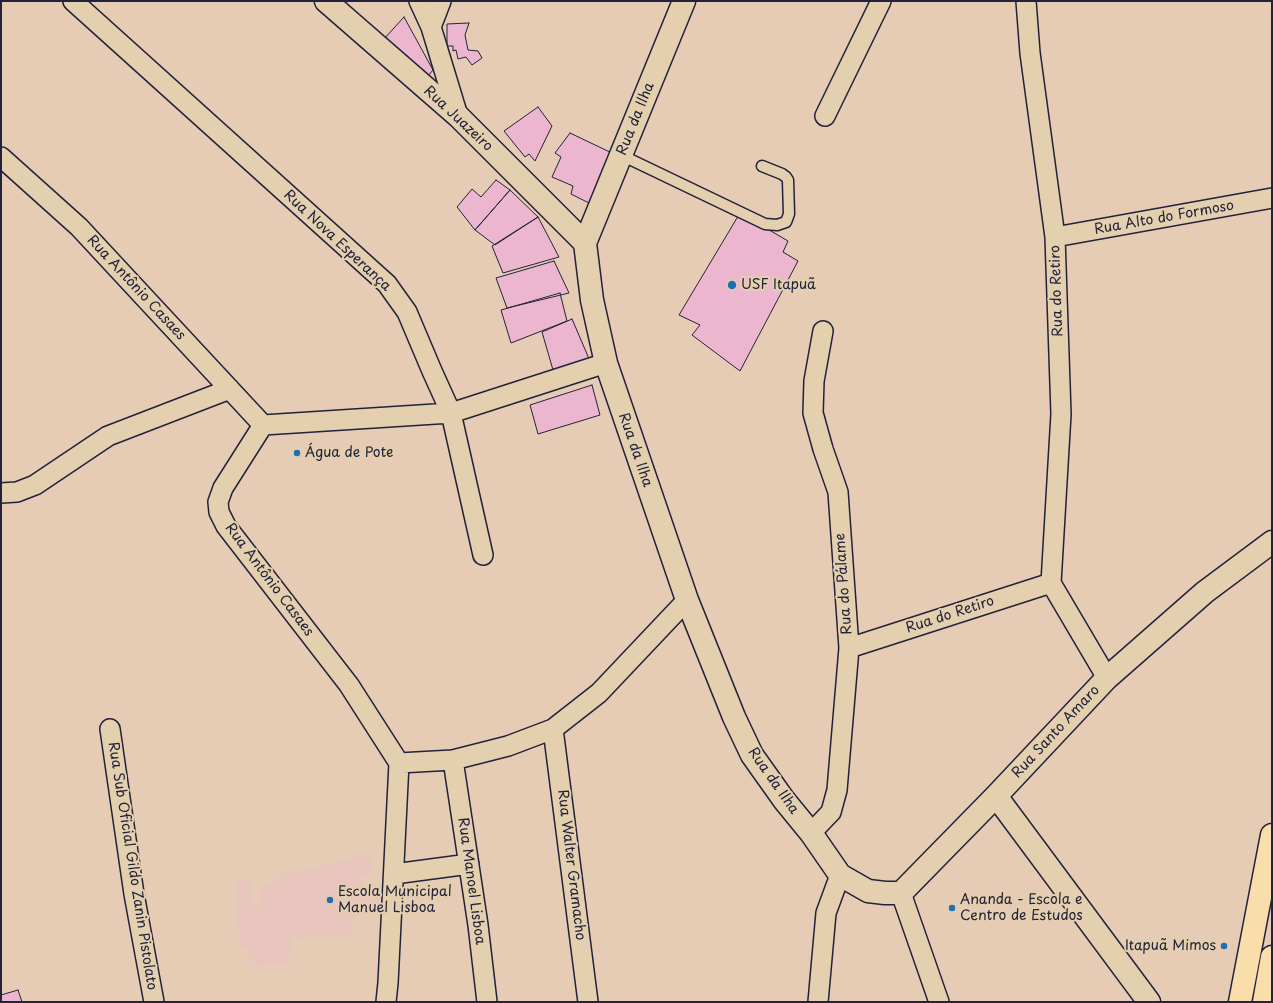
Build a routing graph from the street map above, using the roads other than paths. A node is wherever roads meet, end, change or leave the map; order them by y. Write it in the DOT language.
graph roads {
  1 [pos="73,1"];
  2 [pos="326,1"];
  3 [pos="419,1"];
  4 [pos="441,1"];
  5 [pos="684,1"];
  6 [pos="881,1"];
  7 [pos="1026,1"];
  8 [pos="431,27"];
  9 [pos="458,116"];
  10 [pos="825,116"];
  11 [pos="621,155"];
  12 [pos="1,157"];
  13 [pos="762,166"];
  14 [pos="1272,198"];
  15 [pos="1055,237"];
  16 [pos="585,242"];
  17 [pos="822,331"];
  18 [pos="606,363"];
  19 [pos="230,389"];
  20 [pos="451,413"];
  21 [pos="263,426"];
  22 [pos="1,493"];
  23 [pos="1272,542"];
  24 [pos="483,555"];
  25 [pos="1051,583"];
  26 [pos="686,600"];
  27 [pos="849,648"];
  28 [pos="1108,678"];
  29 [pos="110,729"];
  30 [pos="553,729"];
  31 [pos="453,760"];
  32 [pos="399,763"];
  33 [pos="996,796"];
  34 [pos="811,833"];
  35 [pos="1272,835"];
  36 [pos="469,864"];
  37 [pos="394,874"];
  38 [pos="840,875"];
  39 [pos="901,893"];
  40 [pos="1272,957"];
  41 [pos="154,1002"];
  42 [pos="386,1002"];
  43 [pos="487,1002"];
  44 [pos="588,1002"];
  45 [pos="818,1002"];
  46 [pos="939,1002"];
  47 [pos="1149,1002"];
  48 [pos="1240,1002"];
  49 [pos="1264,1002"];
  1 -- 20 [label="street, Rua Nova Esperança"];
  2 -- 9 [label="main road, Rua Juazeiro"];
  3 -- 8 [label="street"];
  4 -- 8 [label="street"];
  5 -- 11 [label="main road, Rua da Ilha"];
  6 -- 10 [label="street"];
  7 -- 15 [label="street, Rua do Retiro"];
  8 -- 9 [label="street"];
  9 -- 16 [label="main road, Rua Juazeiro"];
  11 -- 13 [label="lane"];
  11 -- 16 [label="main road, Rua da Ilha"];
  12 -- 19 [label="street, Rua Antônio Casaes"];
  14 -- 15 [label="street, Rua Alto do Formoso"];
  15 -- 25 [label="street, Rua do Retiro"];
  16 -- 18 [label="main road, Rua da Ilha"];
  17 -- 27 [label="street, Rua do Pálame"];
  18 -- 20 [label="street"];
  18 -- 26 [label="main road, Rua da Ilha"];
  19 -- 21 [label="street, Rua Antônio Casaes"];
  19 -- 22 [label="street"];
  20 -- 21 [label="street"];
  20 -- 24 [label="street, Rua Nova Esperança"];
  21 -- 32 [label="street, Rua Antônio Casaes"];
  23 -- 28 [label="main road, Rua Santo Amaro"];
  25 -- 27 [label="street, Rua do Retiro"];
  25 -- 28 [label="street"];
  26 -- 30 [label="street"];
  26 -- 34 [label="main road, Rua da Ilha"];
  27 -- 34 [label="street, Rua do Pálame"];
  28 -- 33 [label="main road, Rua Santo Amaro"];
  29 -- 41 [label="street, Rua Sub Oficial Gildo Zanin Pistolato"];
  30 -- 31 [label="street"];
  30 -- 44 [label="street, Rua Walter Gramacho"];
  31 -- 32 [label="street"];
  31 -- 36 [label="street, Rua Manoel Lisboa"];
  32 -- 37 [label="street"];
  33 -- 39 [label="main road, Rua Santo Amaro"];
  33 -- 47 [label="main road"];
  34 -- 38 [label="main road, Rua da Ilha"];
  35 -- 48 [label="main road"];
  36 -- 37 [label="street"];
  36 -- 43 [label="street, Rua Manoel Lisboa"];
  37 -- 42 [label="street"];
  38 -- 39 [label="main road"];
  38 -- 45 [label="street"];
  39 -- 46 [label="street"];
  40 -- 49 [label="main road"];
}
